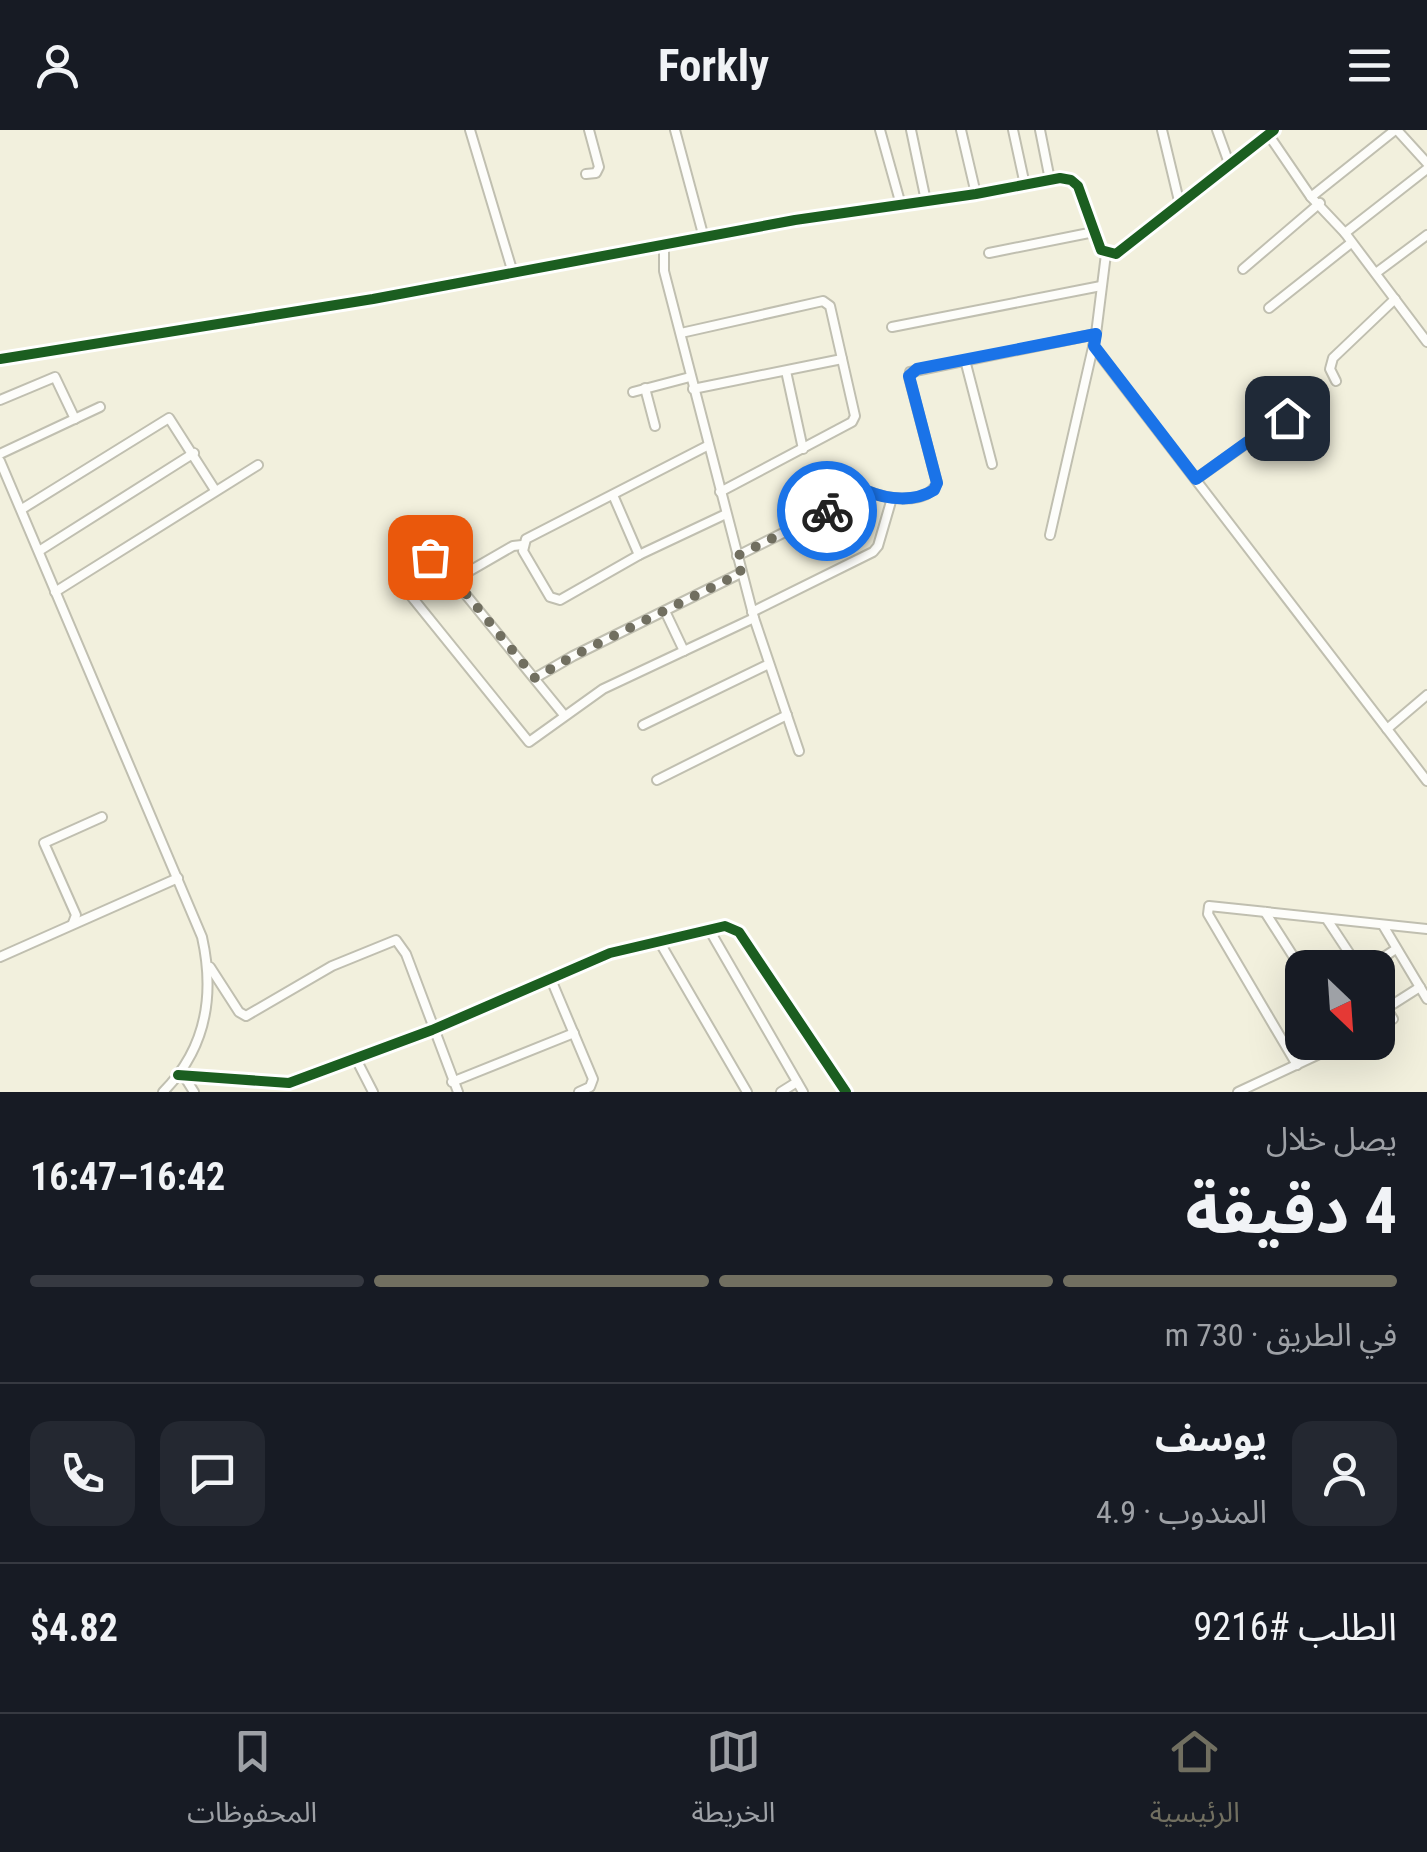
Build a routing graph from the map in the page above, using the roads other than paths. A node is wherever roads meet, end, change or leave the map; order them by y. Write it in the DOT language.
graph roads {
  1 [pos="470,130"];
  2 [pos="589,130"];
  3 [pos="674,130"];
  4 [pos="880,130"];
  5 [pos="911,130"];
  6 [pos="961,130"];
  7 [pos="1013,130"];
  8 [pos="1040,130"];
  9 [pos="1162,130"];
  10 [pos="1217,130"];
  11 [pos="1396,130"];
  12 [pos="1271,132"];
  13 [pos="1230,166"];
  14 [pos="1427,166"];
  15 [pos="586,174"];
  16 [pos="1050,180"];
  17 [pos="1025,186"];
  18 [pos="976,194"];
  19 [pos="1311,197"];
  20 [pos="926,202"];
  21 [pos="1320,203"];
  22 [pos="900,205"];
  23 [pos="1180,205"];
  24 [pos="1094,232"];
  25 [pos="1345,233"];
  26 [pos="1427,235"];
  27 [pos="704,238"];
  28 [pos="1351,243"];
  29 [pos="664,244"];
  30 [pos="989,253"];
  31 [pos="1106,254"];
  32 [pos="1243,269"];
  33 [pos="513,273"];
  34 [pos="1376,273"];
  35 [pos="1101,286"];
  36 [pos="1396,299"];
  37 [pos="1269,308"];
  38 [pos="892,328"];
  39 [pos="680,333"];
  40 [pos="1096,334"];
  41 [pos="1427,342"];
  42 [pos="1094,346"];
  43 [pos="0,358"];
  44 [pos="842,359"];
  45 [pos="965,360"];
  46 [pos="786,371"];
  47 [pos="690,377"];
  48 [pos="1336,381"];
  49 [pos="646,388"];
  50 [pos="693,389"];
  51 [pos="633,392"];
  52 [pos="0,400"];
  53 [pos="100,407"];
  54 [pos="76,419"];
  55 [pos="656,426"];
  56 [pos="707,446"];
  57 [pos="1314,446"];
  58 [pos="803,449"];
  59 [pos="194,453"];
  60 [pos="0,458"];
  61 [pos="992,464"];
  62 [pos="258,465"];
  63 [pos="1196,479"];
  64 [pos="215,490"];
  65 [pos="720,492"];
  66 [pos="613,495"];
  67 [pos="892,498"];
  68 [pos="22,509"];
  69 [pos="726,514"];
  70 [pos="1050,535"];
  71 [pos="522,544"];
  72 [pos="38,550"];
  73 [pos="640,555"];
  74 [pos="737,556"];
  75 [pos="741,573"];
  76 [pos="454,580"];
  77 [pos="55,592"];
  78 [pos="665,611"];
  79 [pos="753,615"];
  80 [pos="684,651"];
  81 [pos="768,664"];
  82 [pos="535,678"];
  83 [pos="1427,696"];
  84 [pos="564,715"];
  85 [pos="787,715"];
  86 [pos="643,726"];
  87 [pos="1387,729"];
  88 [pos="800,751"];
  89 [pos="1427,756"];
  90 [pos="1416,766"];
  91 [pos="657,780"];
  92 [pos="1427,781"];
  93 [pos="102,817"];
  94 [pos="178,878"];
  95 [pos="1265,912"];
  96 [pos="1328,921"];
  97 [pos="73,924"];
  98 [pos="1384,927"];
  99 [pos="1427,930"];
  100 [pos="710,931"];
  101 [pos="659,941"];
  102 [pos="1396,949"];
  103 [pos="1289,950"];
  104 [pos="1350,950"];
  105 [pos="0,957"];
  106 [pos="208,965"];
  107 [pos="550,977"];
  108 [pos="1420,987"];
  109 [pos="1427,999"];
  110 [pos="1395,1002"];
  111 [pos="432,1030"];
  112 [pos="574,1032"];
  113 [pos="356,1060"];
  114 [pos="1306,1060"];
  115 [pos="1297,1064"];
  116 [pos="181,1076"];
  117 [pos="452,1082"];
  118 [pos="798,1082"];
  119 [pos="163,1092"];
  120 [pos="194,1092"];
  121 [pos="373,1092"];
  122 [pos="458,1092"];
  123 [pos="579,1092"];
  124 [pos="747,1092"];
  125 [pos="780,1092"];
  126 [pos="804,1092"];
  127 [pos="846,1092"];
  128 [pos="1238,1092"];
  1 -- 33 [label="street"];
  2 -- 15 [label="street"];
  3 -- 27 [label="street"];
  4 -- 22 [label="street"];
  5 -- 20 [label="street"];
  6 -- 18 [label="street"];
  7 -- 17 [label="street"];
  8 -- 16 [label="street"];
  9 -- 23 [label="street"];
  10 -- 13 [label="street"];
  11 -- 14 [label="street"];
  11 -- 19 [label="street"];
  12 -- 13 [label="street"];
  12 -- 19 [label="street"];
  13 -- 23 [label="street"];
  14 -- 25 [label="street"];
  16 -- 17 [label="street"];
  16 -- 24 [label="street"];
  17 -- 18 [label="street"];
  18 -- 20 [label="street"];
  19 -- 21 [label="street"];
  20 -- 22 [label="street"];
  21 -- 25 [label="street"];
  21 -- 32 [label="street"];
  22 -- 27 [label="street"];
  23 -- 31 [label="street"];
  24 -- 30 [label="street"];
  24 -- 31 [label="street"];
  25 -- 28 [label="street"];
  26 -- 34 [label="street"];
  27 -- 29 [label="street"];
  28 -- 34 [label="street"];
  28 -- 37 [label="street"];
  29 -- 33 [label="street"];
  29 -- 39 [label="street"];
  31 -- 35 [label="street"];
  33 -- 43 [label="street"];
  34 -- 36 [label="street"];
  35 -- 38 [label="street"];
  35 -- 40 [label="street"];
  36 -- 41 [label="street"];
  36 -- 48 [label="street"];
  39 -- 44 [label="street"];
  39 -- 47 [label="street"];
  40 -- 42 [label="street"];
  40 -- 45 [label="street"];
  42 -- 63 [label="street"];
  42 -- 70 [label="street"];
  44 -- 46 [label="street"];
  44 -- 58 [label="street"];
  45 -- 61 [label="street"];
  45 -- 67 [label="street"];
  46 -- 50 [label="street"];
  46 -- 58 [label="street"];
  47 -- 49 [label="street"];
  47 -- 50 [label="street"];
  49 -- 51 [label="street"];
  49 -- 55 [label="street"];
  50 -- 56 [label="street"];
  52 -- 54 [label="street"];
  53 -- 54 [label="street"];
  54 -- 60 [label="street"];
  56 -- 65 [label="street"];
  56 -- 66 [label="street"];
  57 -- 63 [label="street"];
  58 -- 65 [label="street"];
  59 -- 64 [label="street"];
  59 -- 68 [label="street"];
  59 -- 72 [label="street"];
  60 -- 68 [label="street"];
  62 -- 64 [label="street"];
  63 -- 87 [label="street"];
  64 -- 77 [label="street"];
  65 -- 69 [label="street"];
  66 -- 71 [label="street"];
  66 -- 73 [label="street"];
  67 -- 74 [label="street"];
  67 -- 79 [label="street"];
  68 -- 72 [label="street"];
  69 -- 73 [label="street"];
  69 -- 74 [label="street"];
  71 -- 73 [label="street"];
  71 -- 76 [label="street"];
  72 -- 77 [label="street"];
  74 -- 75 [label="street"];
  75 -- 78 [label="street"];
  75 -- 79 [label="street"];
  76 -- 82 [label="street"];
  76 -- 84 [label="street"];
  77 -- 94 [label="street"];
  78 -- 80 [label="street"];
  78 -- 82 [label="street"];
  79 -- 80 [label="street"];
  79 -- 81 [label="street"];
  80 -- 84 [label="street"];
  81 -- 85 [label="street"];
  81 -- 86 [label="street"];
  82 -- 84 [label="street"];
  83 -- 87 [label="street"];
  85 -- 88 [label="street"];
  85 -- 91 [label="street"];
  87 -- 90 [label="street"];
  89 -- 90 [label="street"];
  90 -- 92 [label="street"];
  93 -- 97 [label="street"];
  94 -- 97 [label="street"];
  94 -- 106 [label="street"];
  95 -- 96 [label="street"];
  95 -- 103 [label="street"];
  95 -- 115 [label="street"];
  96 -- 98 [label="street"];
  96 -- 104 [label="street"];
  97 -- 105 [label="street"];
  98 -- 99 [label="street"];
  98 -- 102 [label="street"];
  100 -- 101 [label="street"];
  100 -- 118 [label="street"];
  100 -- 127 [label="street"];
  101 -- 107 [label="street"];
  101 -- 124 [label="street"];
  102 -- 108 [label="street"];
  106 -- 111 [label="street"];
  106 -- 116 [label="street"];
  107 -- 111 [label="street"];
  107 -- 112 [label="street"];
  108 -- 109 [label="street"];
  108 -- 110 [label="street"];
  111 -- 113 [label="street"];
  111 -- 117 [label="street"];
  112 -- 117 [label="street"];
  112 -- 123 [label="street"];
  113 -- 116 [label="street"];
  113 -- 121 [label="street"];
  114 -- 115 [label="street"];
  115 -- 128 [label="street"];
  116 -- 119 [label="street"];
  116 -- 120 [label="street"];
  117 -- 122 [label="street"];
  118 -- 125 [label="street"];
  118 -- 126 [label="street"];
}
